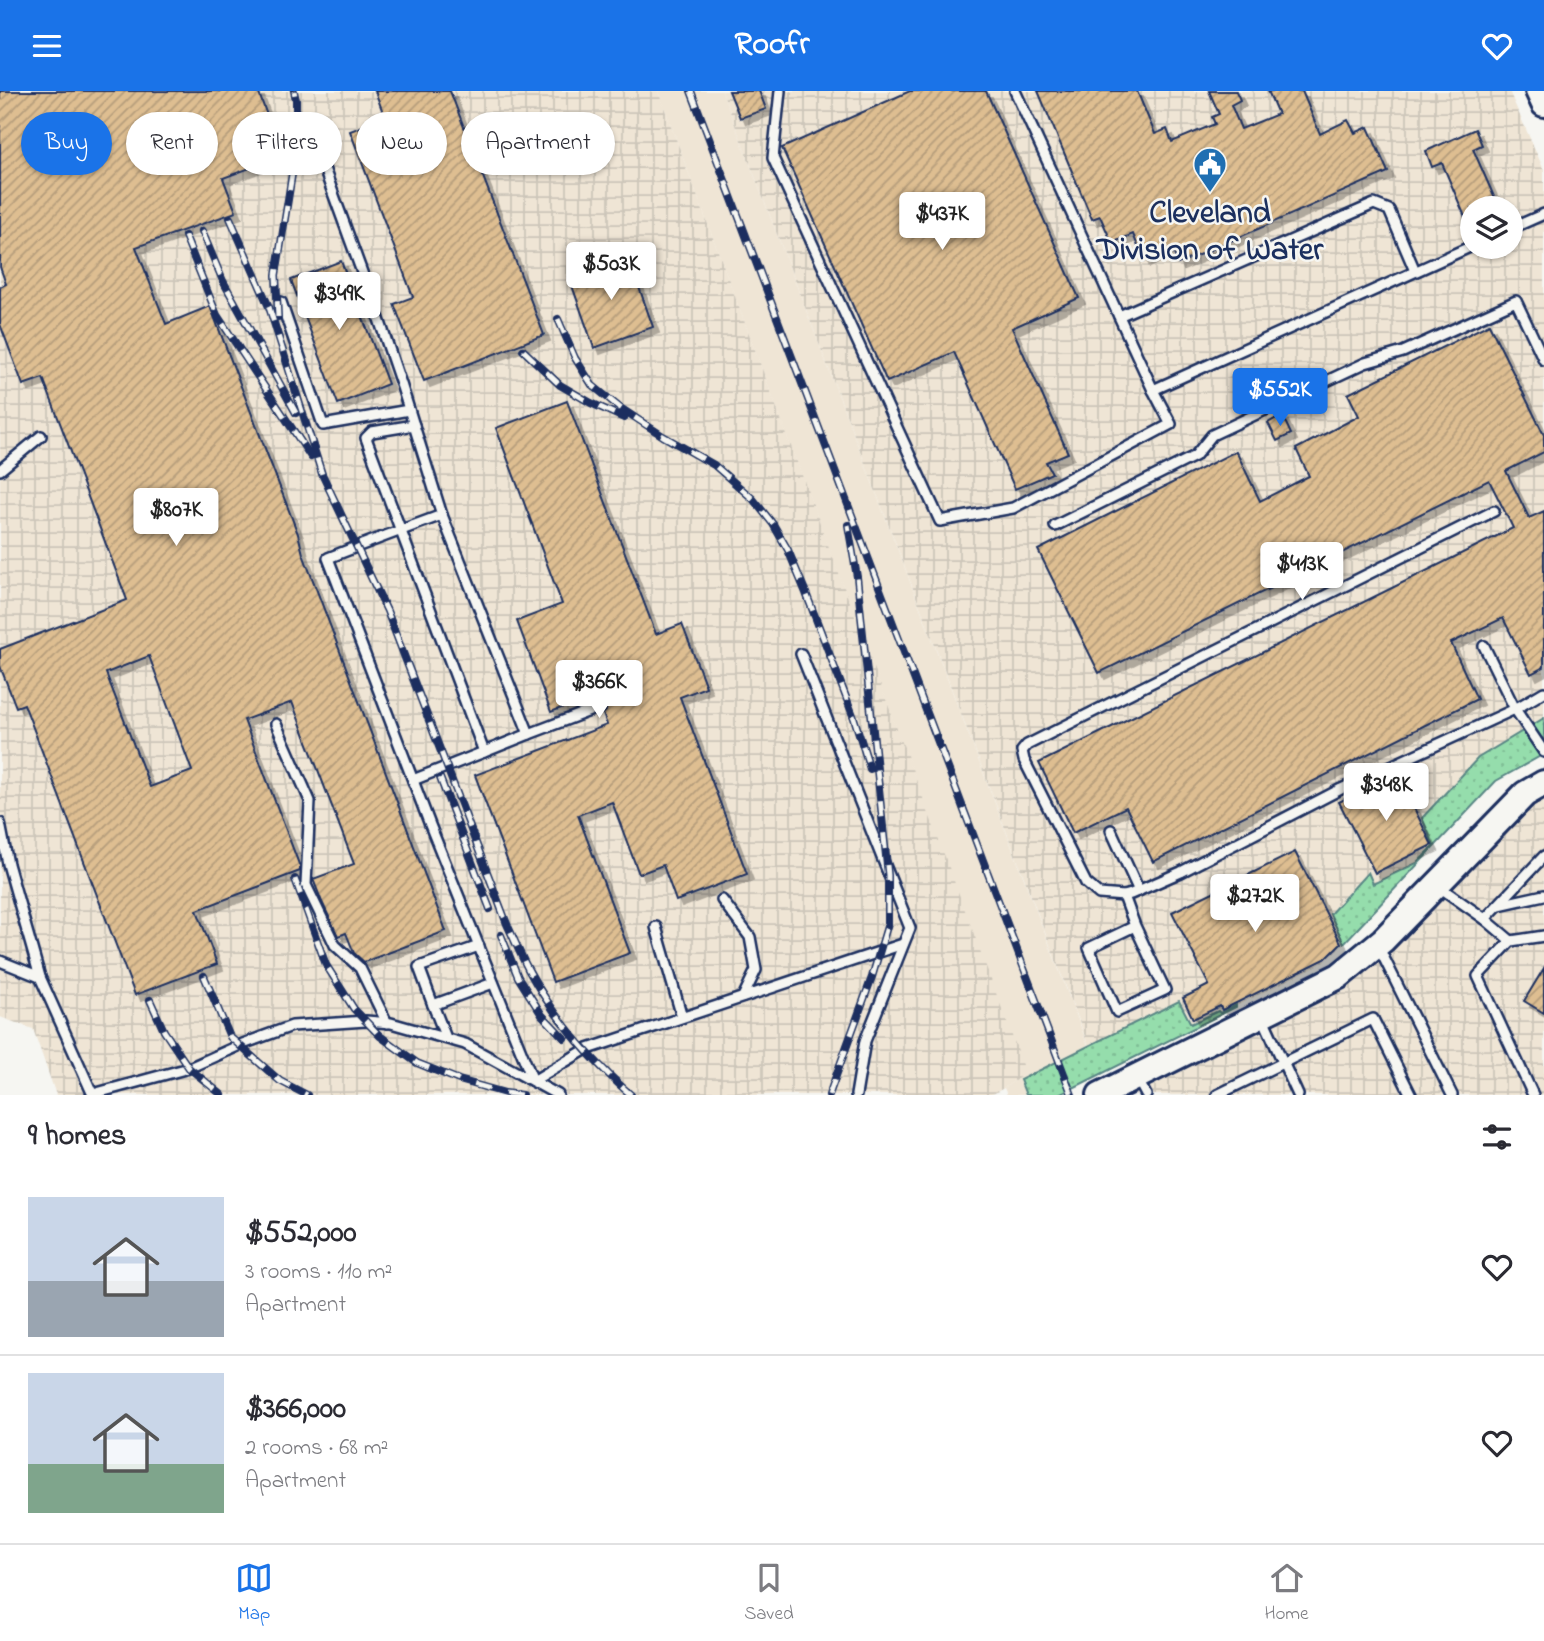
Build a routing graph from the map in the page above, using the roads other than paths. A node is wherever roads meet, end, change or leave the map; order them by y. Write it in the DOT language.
graph roads {
  1 [pos="780,91"];
  2 [pos="1015,91"];
  3 [pos="1538,91"];
  4 [pos="1544,104"];
  5 [pos="326,175"];
  6 [pos="1544,214"];
  7 [pos="1523,223"];
  8 [pos="1460,251"];
  9 [pos="1415,271"];
  10 [pos="281,302"];
  11 [pos="1119,316"];
  12 [pos="1544,360"];
  13 [pos="1153,390"];
  14 [pos="409,410"];
  15 [pos="414,425"];
  16 [pos="41,436"];
  17 [pos="0,470"];
  18 [pos="1494,511"];
  19 [pos="442,515"];
  20 [pos="1055,526"];
  21 [pos="400,531"];
  22 [pos="1484,646"];
  23 [pos="801,654"];
  24 [pos="1544,692"];
  25 [pos="600,707"];
  26 [pos="1515,709"];
  27 [pos="276,724"];
  28 [pos="529,734"];
  29 [pos="484,752"];
  30 [pos="1544,752"];
  31 [pos="413,780"];
  32 [pos="1544,783"];
  33 [pos="0,823"];
  34 [pos="1111,830"];
  35 [pos="1544,856"];
  36 [pos="1437,885"];
  37 [pos="1139,891"];
  38 [pos="1544,895"];
  39 [pos="1124,896"];
  40 [pos="722,900"];
  41 [pos="1497,905"];
  42 [pos="1485,919"];
  43 [pos="1135,926"];
  44 [pos="656,927"];
  45 [pos="1544,936"];
  46 [pos="1511,941"];
  47 [pos="903,944"];
  48 [pos="1377,945"];
  49 [pos="479,946"];
  50 [pos="0,961"];
  51 [pos="40,977"];
  52 [pos="493,983"];
  53 [pos="743,997"];
  54 [pos="433,1005"];
  55 [pos="1261,1015"];
  56 [pos="682,1017"];
  57 [pos="387,1023"];
  58 [pos="446,1038"];
  59 [pos="1283,1063"];
  60 [pos="533,1081"];
  61 [pos="1141,1086"];
  62 [pos="93,1094"];
  63 [pos="558,1095"];
  64 [pos="856,1095"];
  65 [pos="1100,1095"];
  66 [pos="1217,1095"];
  67 [pos="1298,1095"];
  68 [pos="1411,1095"];
  69 [pos="1452,1095"];
  70 [pos="1533,1095"];
  1 -- 13 [label="lane"];
  2 -- 11 [label="lane"];
  3 -- 4 [label="street"];
  5 -- 14 [label="lane"];
  6 -- 7 [label="lane"];
  8 -- 9 [label="lane"];
  9 -- 11 [label="lane"];
  9 -- 13 [label="lane"];
  10 -- 14 [label="lane"];
  11 -- 13 [label="lane"];
  12 -- 20 [label="lane"];
  14 -- 15 [label="lane"];
  15 -- 19 [label="lane"];
  15 -- 21 [label="lane"];
  16 -- 17 [label="lane"];
  18 -- 39 [label="lane"];
  19 -- 21 [label="lane"];
  19 -- 28 [label="lane"];
  21 -- 29 [label="lane"];
  21 -- 31 [label="lane"];
  22 -- 26 [label="lane"];
  23 -- 47 [label="lane"];
  24 -- 26 [label="lane"];
  25 -- 28 [label="lane"];
  26 -- 30 [label="lane"];
  26 -- 37 [label="lane"];
  27 -- 57 [label="lane"];
  28 -- 29 [label="lane"];
  29 -- 31 [label="lane"];
  31 -- 49 [label="lane"];
  32 -- 36 [label="street"];
  33 -- 51 [label="lane"];
  34 -- 37 [label="lane"];
  35 -- 41 [label="lane"];
  36 -- 42 [label="lane"];
  36 -- 48 [label="street"];
  37 -- 39 [label="lane"];
  38 -- 41 [label="lane"];
  39 -- 43 [label="lane"];
  40 -- 53 [label="lane"];
  41 -- 42 [label="lane"];
  42 -- 46 [label="lane"];
  43 -- 43 [label="lane"];
  44 -- 56 [label="lane"];
  45 -- 46 [label="lane"];
  46 -- 70 [label="lane"];
  47 -- 53 [label="lane"];
  47 -- 64 [label="lane"];
  48 -- 55 [label="street"];
  48 -- 69 [label="lane"];
  49 -- 52 [label="lane"];
  49 -- 54 [label="lane"];
  50 -- 51 [label="lane"];
  51 -- 62 [label="lane"];
  52 -- 54 [label="lane"];
  52 -- 60 [label="lane"];
  53 -- 56 [label="lane"];
  54 -- 58 [label="lane"];
  55 -- 59 [label="lane"];
  55 -- 61 [label="street"];
  56 -- 60 [label="lane"];
  57 -- 58 [label="lane"];
  57 -- 62 [label="lane"];
  58 -- 60 [label="lane"];
  59 -- 66 [label="lane"];
  59 -- 67 [label="lane"];
  59 -- 68 [label="lane"];
  60 -- 63 [label="lane"];
  61 -- 65 [label="street"];
}
